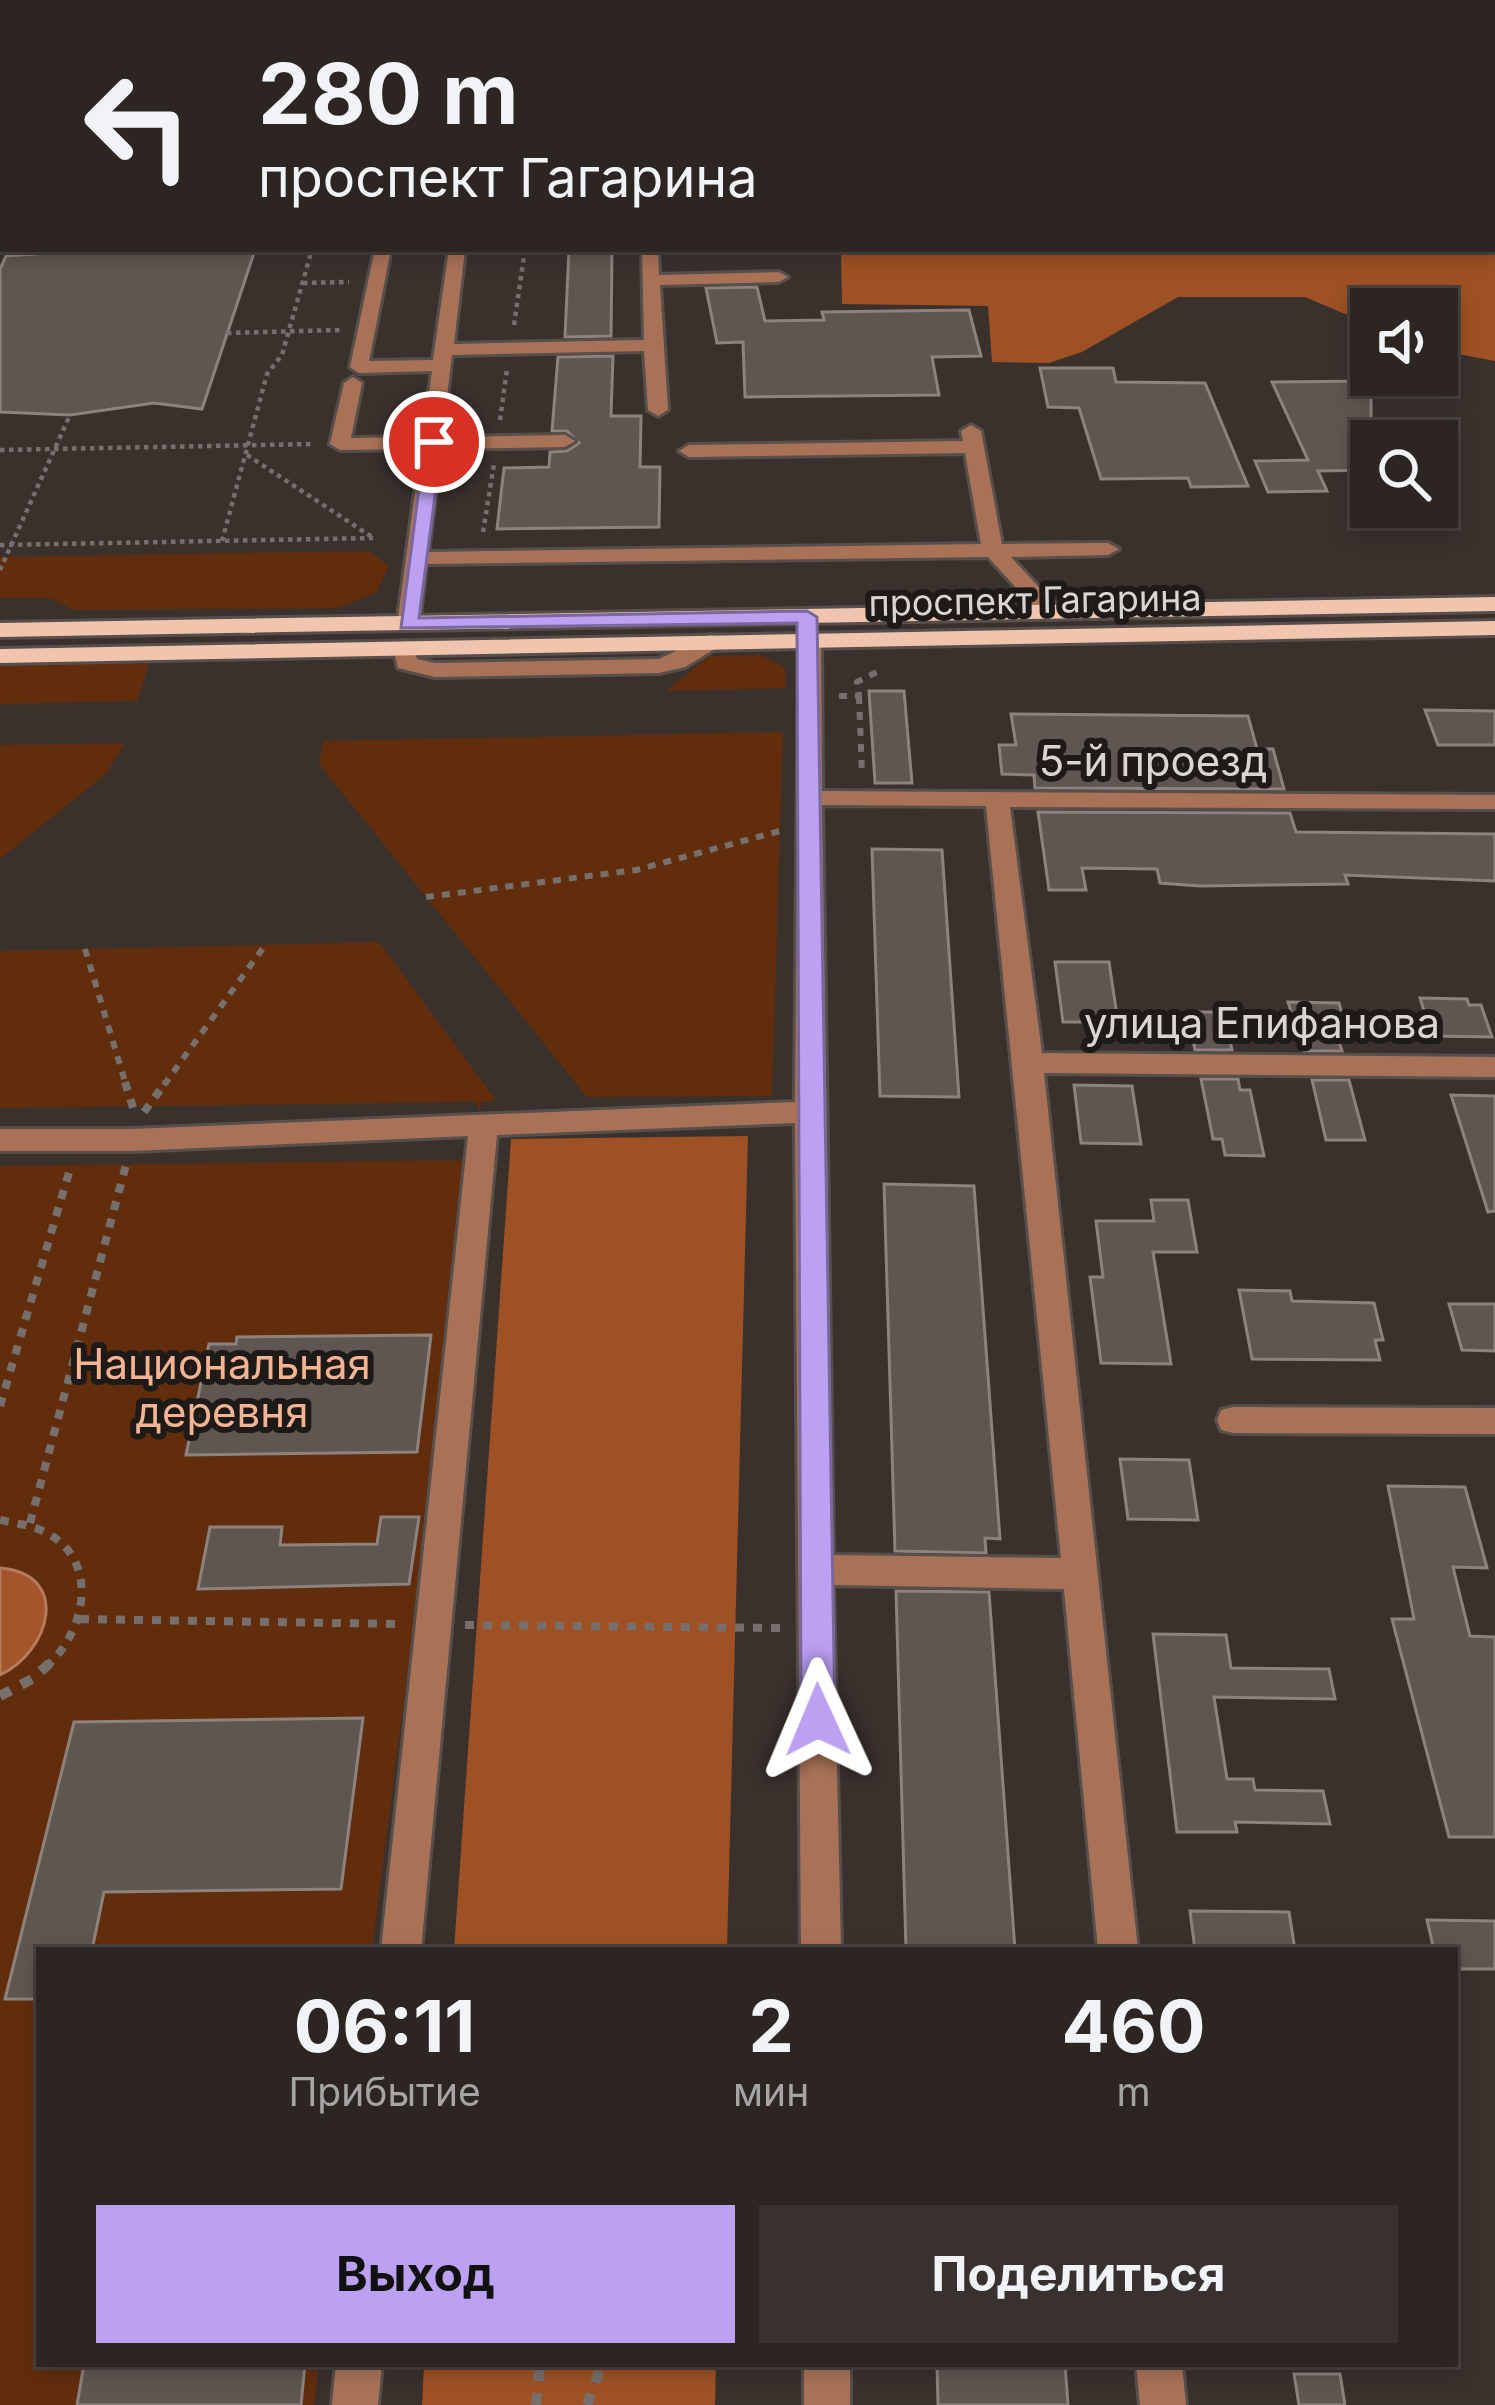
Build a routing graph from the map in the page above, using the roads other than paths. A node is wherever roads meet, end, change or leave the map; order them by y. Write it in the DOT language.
graph roads {
  1 [pos="381,252"];
  2 [pos="457,252"];
  3 [pos="650,252"];
  4 [pos="779,277"];
  5 [pos="651,280"];
  6 [pos="653,345"];
  7 [pos="444,357"];
  8 [pos="353,383"];
  9 [pos="658,410"];
  10 [pos="565,441"];
  11 [pos="434,442"];
  12 [pos="689,451"];
  13 [pos="992,548"];
  14 [pos="1108,549"];
  15 [pos="418,558"];
  16 [pos="1495,604"];
  17 [pos="1051,612"];
  18 [pos="808,628"];
  19 [pos="1495,628"];
  20 [pos="0,630"];
  21 [pos="406,636"];
  22 [pos="710,642"];
  23 [pos="0,656"];
  24 [pos="997,799"];
  25 [pos="1495,802"];
  26 [pos="811,810"];
  27 [pos="1028,1064"];
  28 [pos="1495,1067"];
  29 [pos="809,1112"];
  30 [pos="484,1124"];
  31 [pos="0,1140"];
  32 [pos="1233,1420"];
  33 [pos="1495,1421"];
  34 [pos="815,1570"];
  35 [pos="1081,1574"];
  36 [pos="401,1947"];
  37 [pos="821,1947"];
  38 [pos="1118,1947"];
  39 [pos="359,2367"];
  40 [pos="827,2367"];
  41 [pos="1159,2367"];
  42 [pos="355,2405"];
  43 [pos="827,2405"];
  44 [pos="1163,2405"];
  1 -- 7 [label="street"];
  2 -- 7 [label="street"];
  3 -- 5 [label="street"];
  4 -- 5 [label="street"];
  5 -- 6 [label="street"];
  6 -- 7 [label="street"];
  6 -- 9 [label="street"];
  7 -- 11 [label="street"];
  8 -- 11 [label="street"];
  10 -- 11 [label="street"];
  11 -- 15 [label="street"];
  12 -- 13 [label="street"];
  13 -- 14 [label="street"];
  13 -- 15 [label="street"];
  13 -- 17 [label="street"];
  15 -- 21 [label="street"];
  16 -- 17 [label="main road, проспект Гагарина"];
  17 -- 18 [label="main road, проспект Гагарина"];
  18 -- 19 [label="main road, проспект Гагарина"];
  18 -- 21 [label="main road, проспект Гагарина"];
  18 -- 22 [label="main road, проспект Гагарина"];
  18 -- 26 [label="street"];
  20 -- 21 [label="main road, проспект Гагарина"];
  21 -- 22 [label="street"];
  21 -- 23 [label="main road, проспект Гагарина"];
  24 -- 25 [label="street, 5-й проезд"];
  24 -- 26 [label="street, 5-й проезд"];
  24 -- 27 [label="street"];
  26 -- 29 [label="street"];
  27 -- 28 [label="street, улица Епифанова"];
  27 -- 35 [label="street"];
  29 -- 30 [label="street"];
  29 -- 34 [label="street"];
  30 -- 31 [label="street"];
  30 -- 36 [label="street"];
  32 -- 33 [label="street"];
  34 -- 35 [label="street"];
  34 -- 37 [label="street"];
  35 -- 38 [label="street"];
  39 -- 42 [label="street"];
  40 -- 43 [label="street"];
  41 -- 44 [label="street"];
}
